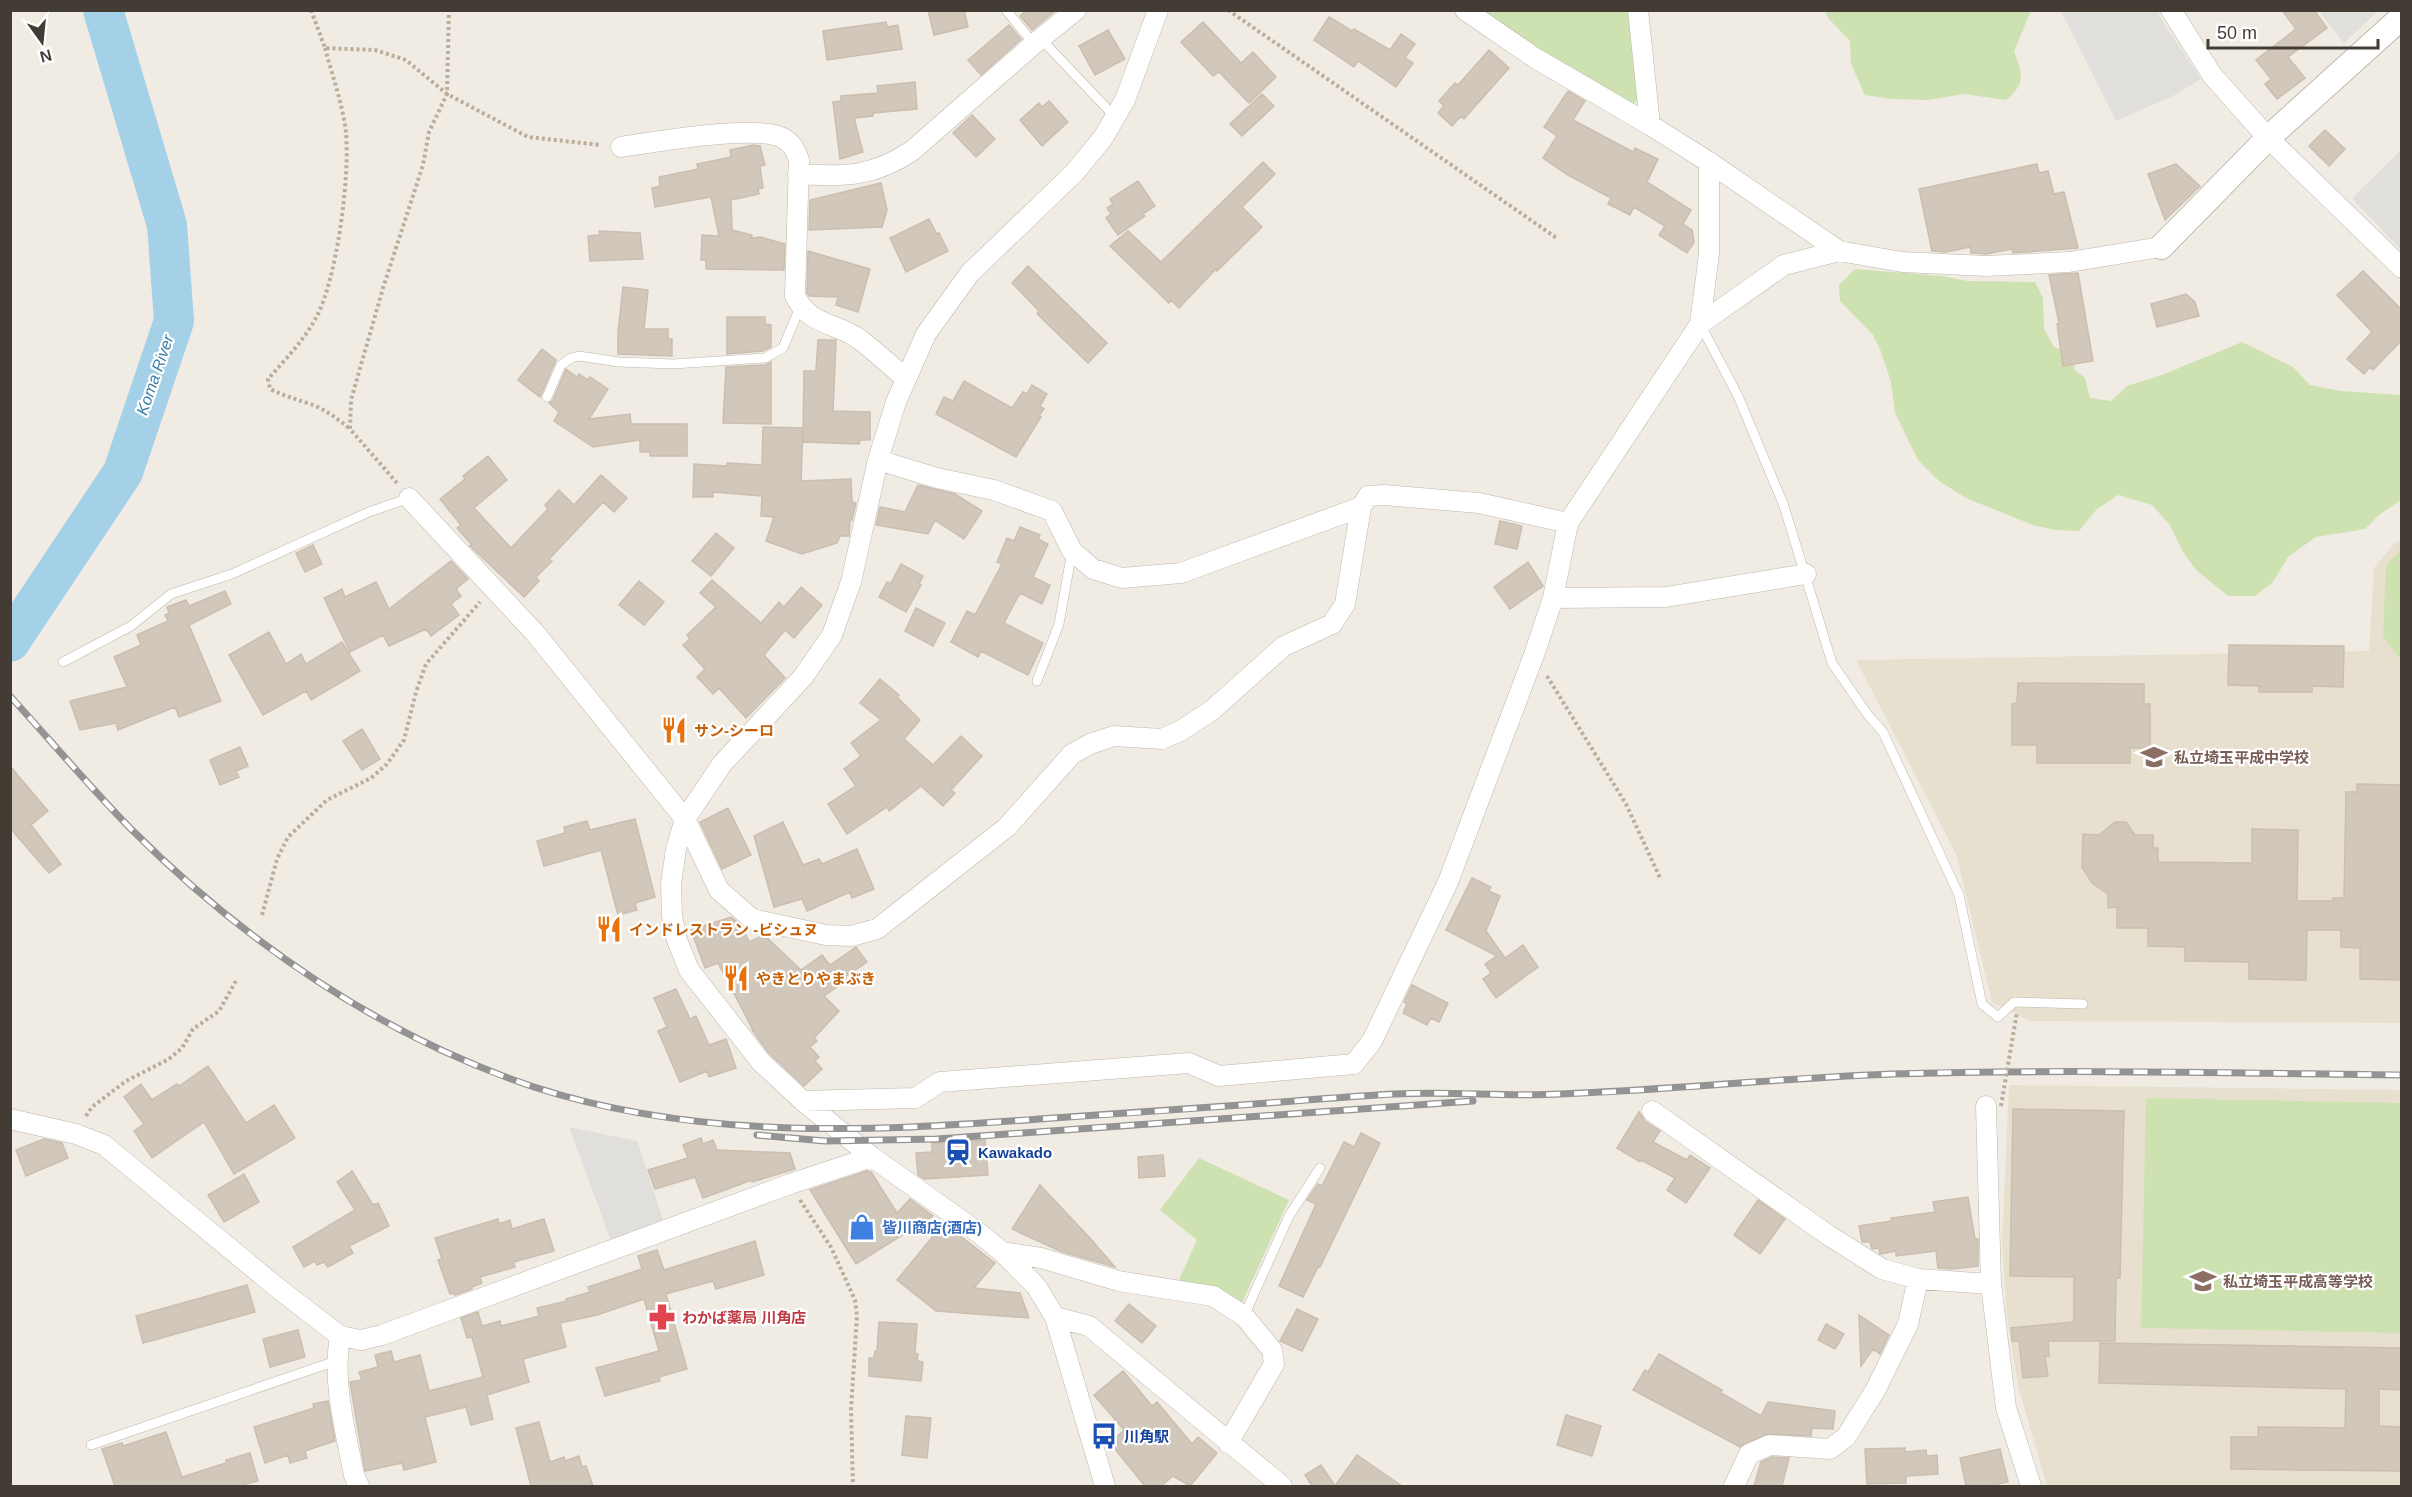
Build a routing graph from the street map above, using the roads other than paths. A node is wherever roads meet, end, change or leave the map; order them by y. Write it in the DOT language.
graph roads {
  1 [pos="1006,10"];
  2 [pos="1076,10"];
  3 [pos="1158,10"];
  4 [pos="1465,10"];
  5 [pos="1638,10"];
  6 [pos="2171,10"];
  7 [pos="2402,17"];
  8 [pos="1037,41"];
  9 [pos="1116,118"];
  10 [pos="1650,124"];
  11 [pos="2268,138"];
  12 [pos="621,147"];
  13 [pos="1709,162"];
  14 [pos="798,174"];
  15 [pos="2161,247"];
  16 [pos="1839,251"];
  17 [pos="2402,268"];
  18 [pos="800,307"];
  19 [pos="1700,324"];
  20 [pos="905,378"];
  21 [pos="547,397"];
  22 [pos="878,460"];
  23 [pos="409,498"];
  24 [pos="1360,507"];
  25 [pos="1568,523"];
  26 [pos="1072,551"];
  27 [pos="1806,574"];
  28 [pos="1553,598"];
  29 [pos="63,662"];
  30 [pos="1037,681"];
  31 [pos="685,819"];
  32 [pos="2083,1004"];
  33 [pos="803,1101"];
  34 [pos="1993,1106"];
  35 [pos="1652,1111"];
  36 [pos="10,1119"];
  37 [pos="872,1157"];
  38 [pos="1320,1168"];
  39 [pos="1002,1252"];
  40 [pos="1918,1279"];
  41 [pos="1991,1284"];
  42 [pos="1244,1316"];
  43 [pos="1055,1317"];
  44 [pos="340,1336"];
  45 [pos="336,1361"];
  46 [pos="1228,1443"];
  47 [pos="91,1445"];
  48 [pos="359,1486"];
  49 [pos="1105,1486"];
  50 [pos="1282,1486"];
  51 [pos="1734,1486"];
  52 [pos="2031,1486"];
  1 -- 8 [label="lane"];
  2 -- 8 [label="street"];
  3 -- 9 [label="street"];
  4 -- 10 [label="street"];
  5 -- 10 [label="street"];
  6 -- 11 [label="street"];
  7 -- 11 [label="street"];
  8 -- 9 [label="lane"];
  8 -- 14 [label="street"];
  9 -- 20 [label="street"];
  10 -- 13 [label="street"];
  11 -- 15 [label="street"];
  11 -- 17 [label="street"];
  12 -- 14 [label="street"];
  13 -- 16 [label="street"];
  13 -- 19 [label="street"];
  14 -- 18 [label="street"];
  15 -- 16 [label="street"];
  16 -- 19 [label="street"];
  18 -- 20 [label="street"];
  18 -- 21 [label="lane"];
  19 -- 25 [label="street"];
  19 -- 27 [label="lane"];
  20 -- 22 [label="street"];
  22 -- 26 [label="street"];
  22 -- 31 [label="street"];
  23 -- 29 [label="lane"];
  23 -- 31 [label="street"];
  24 -- 25 [label="street"];
  24 -- 26 [label="street"];
  24 -- 31 [label="street"];
  25 -- 28 [label="street"];
  26 -- 30 [label="lane"];
  27 -- 28 [label="street"];
  27 -- 32 [label="lane"];
  28 -- 33 [label="street"];
  31 -- 33 [label="street"];
  33 -- 37 [label="street"];
  34 -- 41 [label="street"];
  35 -- 40 [label="street"];
  36 -- 44 [label="street"];
  37 -- 39 [label="street"];
  37 -- 44 [label="street"];
  38 -- 42 [label="lane"];
  39 -- 42 [label="street"];
  39 -- 43 [label="street"];
  40 -- 41 [label="street"];
  40 -- 51 [label="street"];
  41 -- 52 [label="street"];
  42 -- 46 [label="street"];
  43 -- 46 [label="street"];
  43 -- 49 [label="street"];
  44 -- 45 [label="street"];
  45 -- 47 [label="lane"];
  45 -- 48 [label="street"];
  46 -- 50 [label="street"];
}
